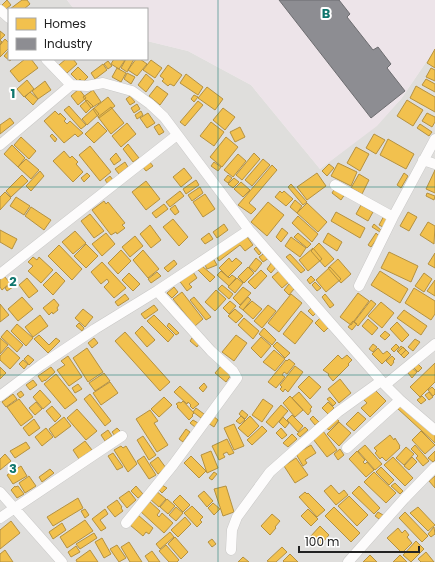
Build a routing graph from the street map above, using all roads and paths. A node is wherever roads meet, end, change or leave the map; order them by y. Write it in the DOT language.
graph roads {
  1 [pos="0,10"];
  2 [pos="8,17"];
  3 [pos="47,60"];
  4 [pos="71,85"];
  5 [pos="177,135"];
  6 [pos="435,139"];
  7 [pos="0,145"];
  8 [pos="423,160"];
  9 [pos="435,164"];
  10 [pos="335,185"];
  11 [pos="393,217"];
  12 [pos="248,230"];
  13 [pos="0,274"];
  14 [pos="359,286"];
  15 [pos="157,291"];
  16 [pos="435,344"];
  17 [pos="383,383"];
  18 [pos="0,396"];
  19 [pos="400,400"];
  20 [pos="435,430"];
  21 [pos="122,436"];
  22 [pos="347,448"];
  23 [pos="435,467"];
  24 [pos="0,492"];
  25 [pos="15,508"];
  26 [pos="0,518"];
  27 [pos="126,523"];
  28 [pos="231,550"];
  29 [pos="62,562"];
  30 [pos="348,562"];
  1 -- 2 [label="street"];
  3 -- 4 [label="street"];
  4 -- 5 [label="street"];
  4 -- 7 [label="street"];
  5 -- 12 [label="street"];
  5 -- 13 [label="street"];
  6 -- 8 [label="street"];
  8 -- 9 [label="street"];
  8 -- 11 [label="street"];
  10 -- 11 [label="street"];
  11 -- 14 [label="street"];
  12 -- 15 [label="street"];
  12 -- 17 [label="street"];
  15 -- 18 [label="street"];
  15 -- 27 [label="street"];
  16 -- 17 [label="street"];
  17 -- 19 [label="street"];
  17 -- 28 [label="street"];
  19 -- 20 [label="street"];
  19 -- 22 [label="street"];
  21 -- 25 [label="street"];
  23 -- 30 [label="street"];
  24 -- 25 [label="street"];
  25 -- 26 [label="street"];
  25 -- 29 [label="street"];
}
